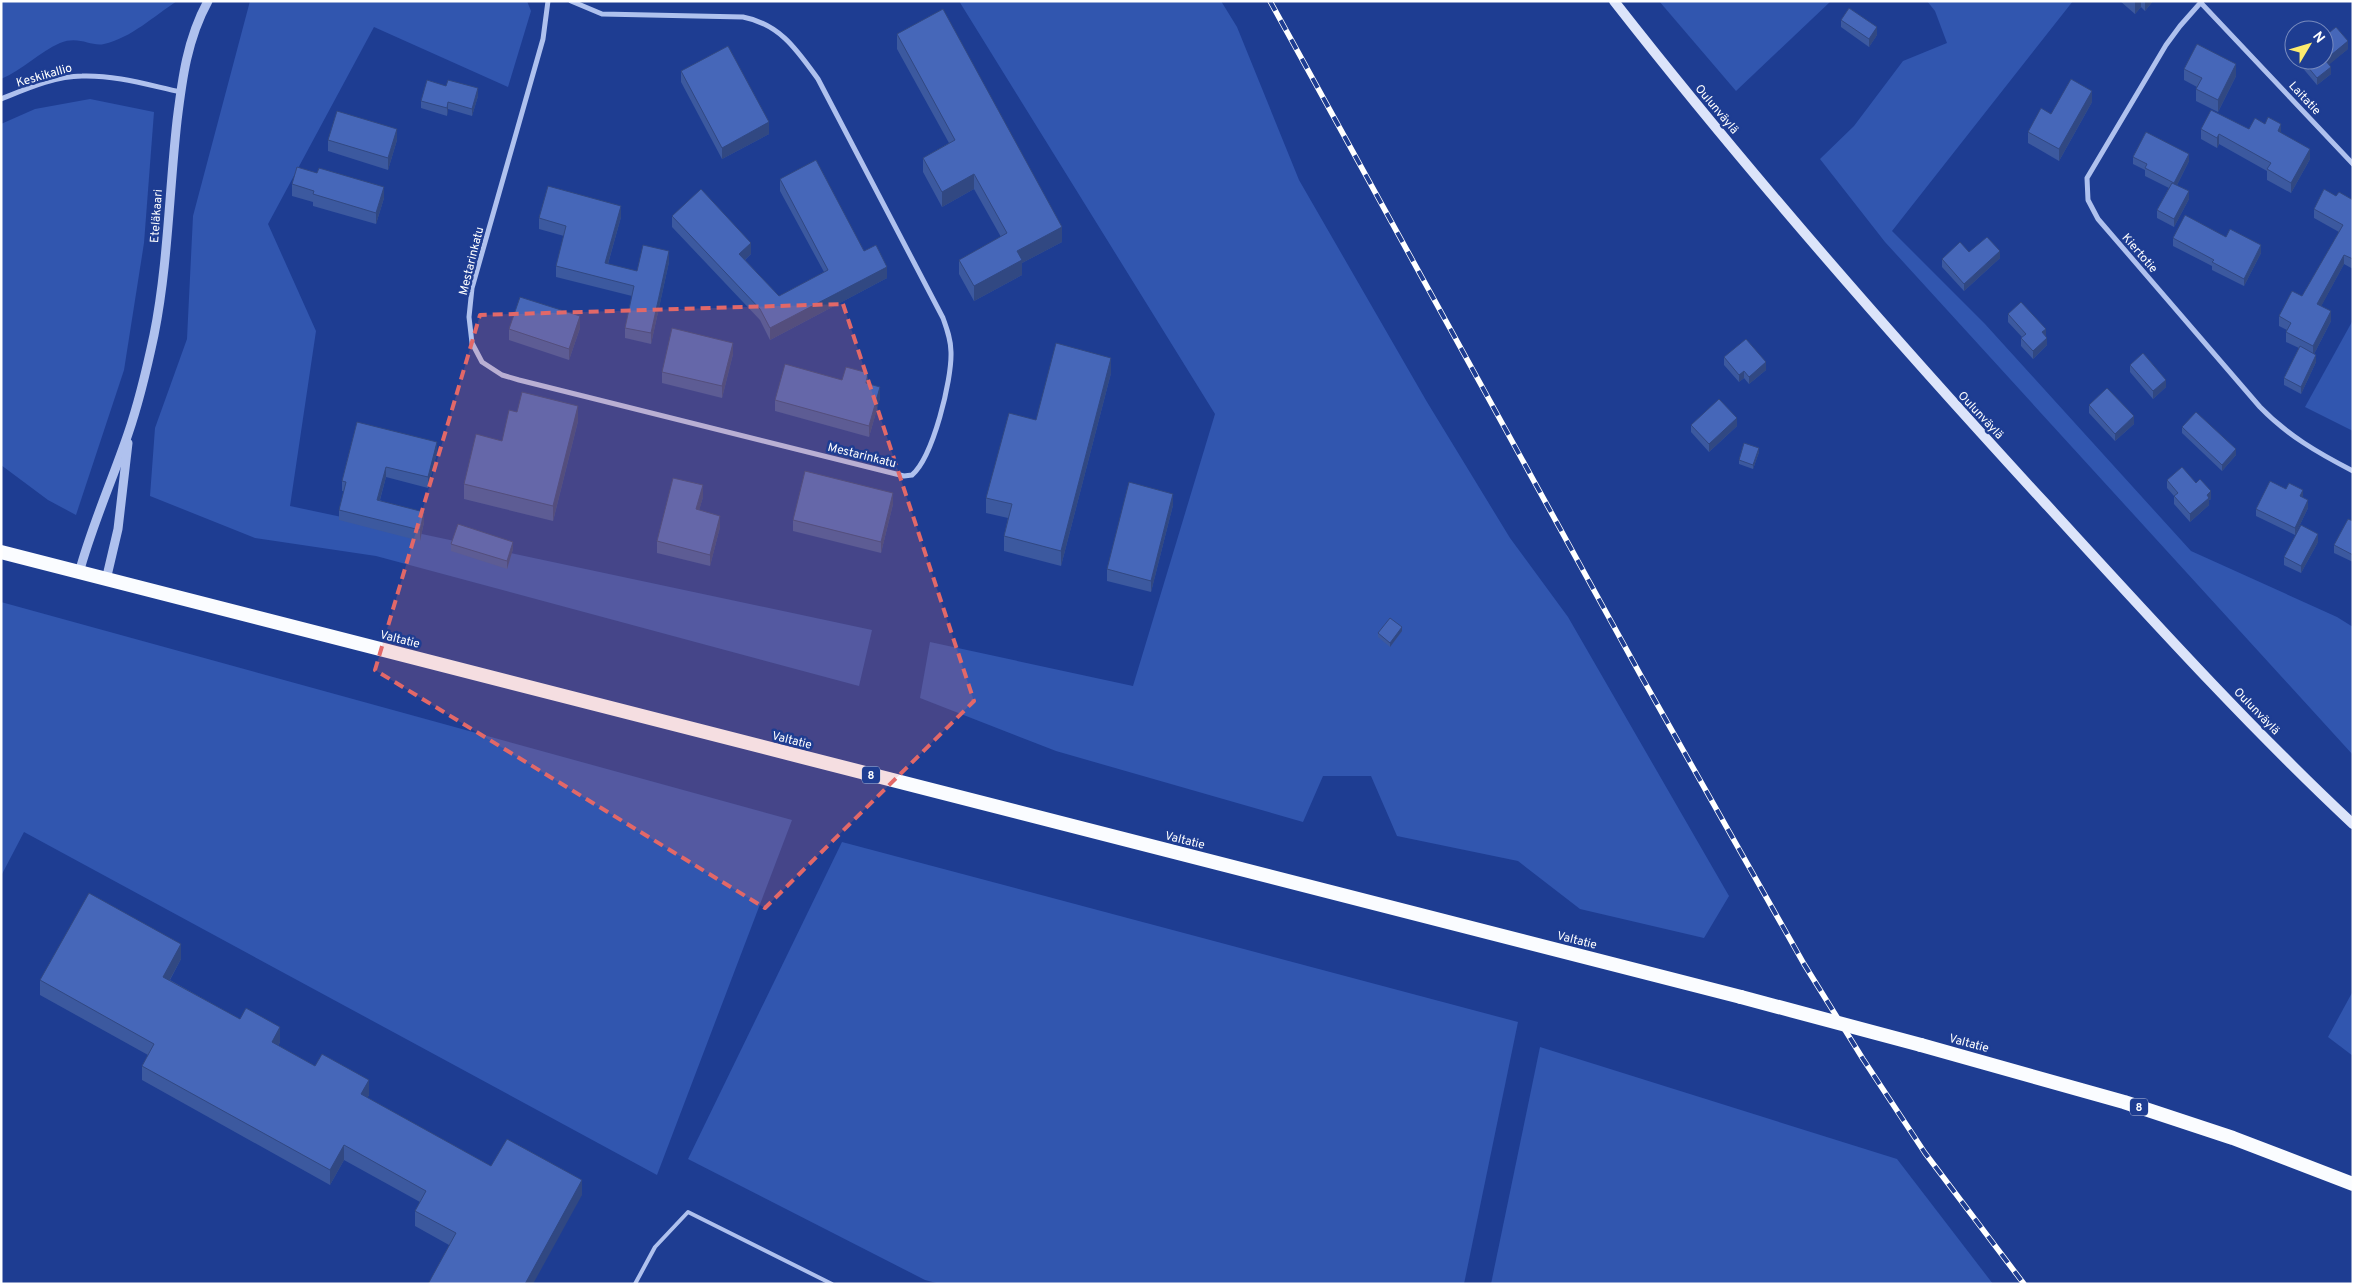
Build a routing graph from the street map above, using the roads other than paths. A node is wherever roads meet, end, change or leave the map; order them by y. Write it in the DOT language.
graph roads {
  1 [pos="208,1"];
  2 [pos="548,1"];
  3 [pos="571,1"];
  4 [pos="1614,1"];
  5 [pos="2202,2"];
  6 [pos="181,92"];
  7 [pos="1,99"];
  8 [pos="2353,164"];
  9 [pos="129,433"];
  10 [pos="2353,471"];
  11 [pos="1,552"];
  12 [pos="79,573"];
  13 [pos="106,580"];
  14 [pos="2353,824"];
  15 [pos="2353,1184"];
  16 [pos="635,1284"];
  17 [pos="832,1284"];
  1 -- 6 [label="street, Eteläkaari"];
  2 -- 3 [label="street, Mestarinkatu"];
  4 -- 14 [label="main road, Oulunväylä"];
  5 -- 8 [label="street, Laitatie"];
  5 -- 10 [label="street, Kiertotie"];
  6 -- 7 [label="street, Keskikallio"];
  6 -- 9 [label="street, Eteläkaari"];
  9 -- 12 [label="street, Eteläkaari"];
  9 -- 13 [label="street, Eteläkaari"];
  11 -- 12 [label="highway, Valtatie / 8"];
  12 -- 13 [label="highway, Valtatie / 8"];
  13 -- 15 [label="highway, Valtatie / 8, bridge"];
  16 -- 17 [label="lane"];
}
